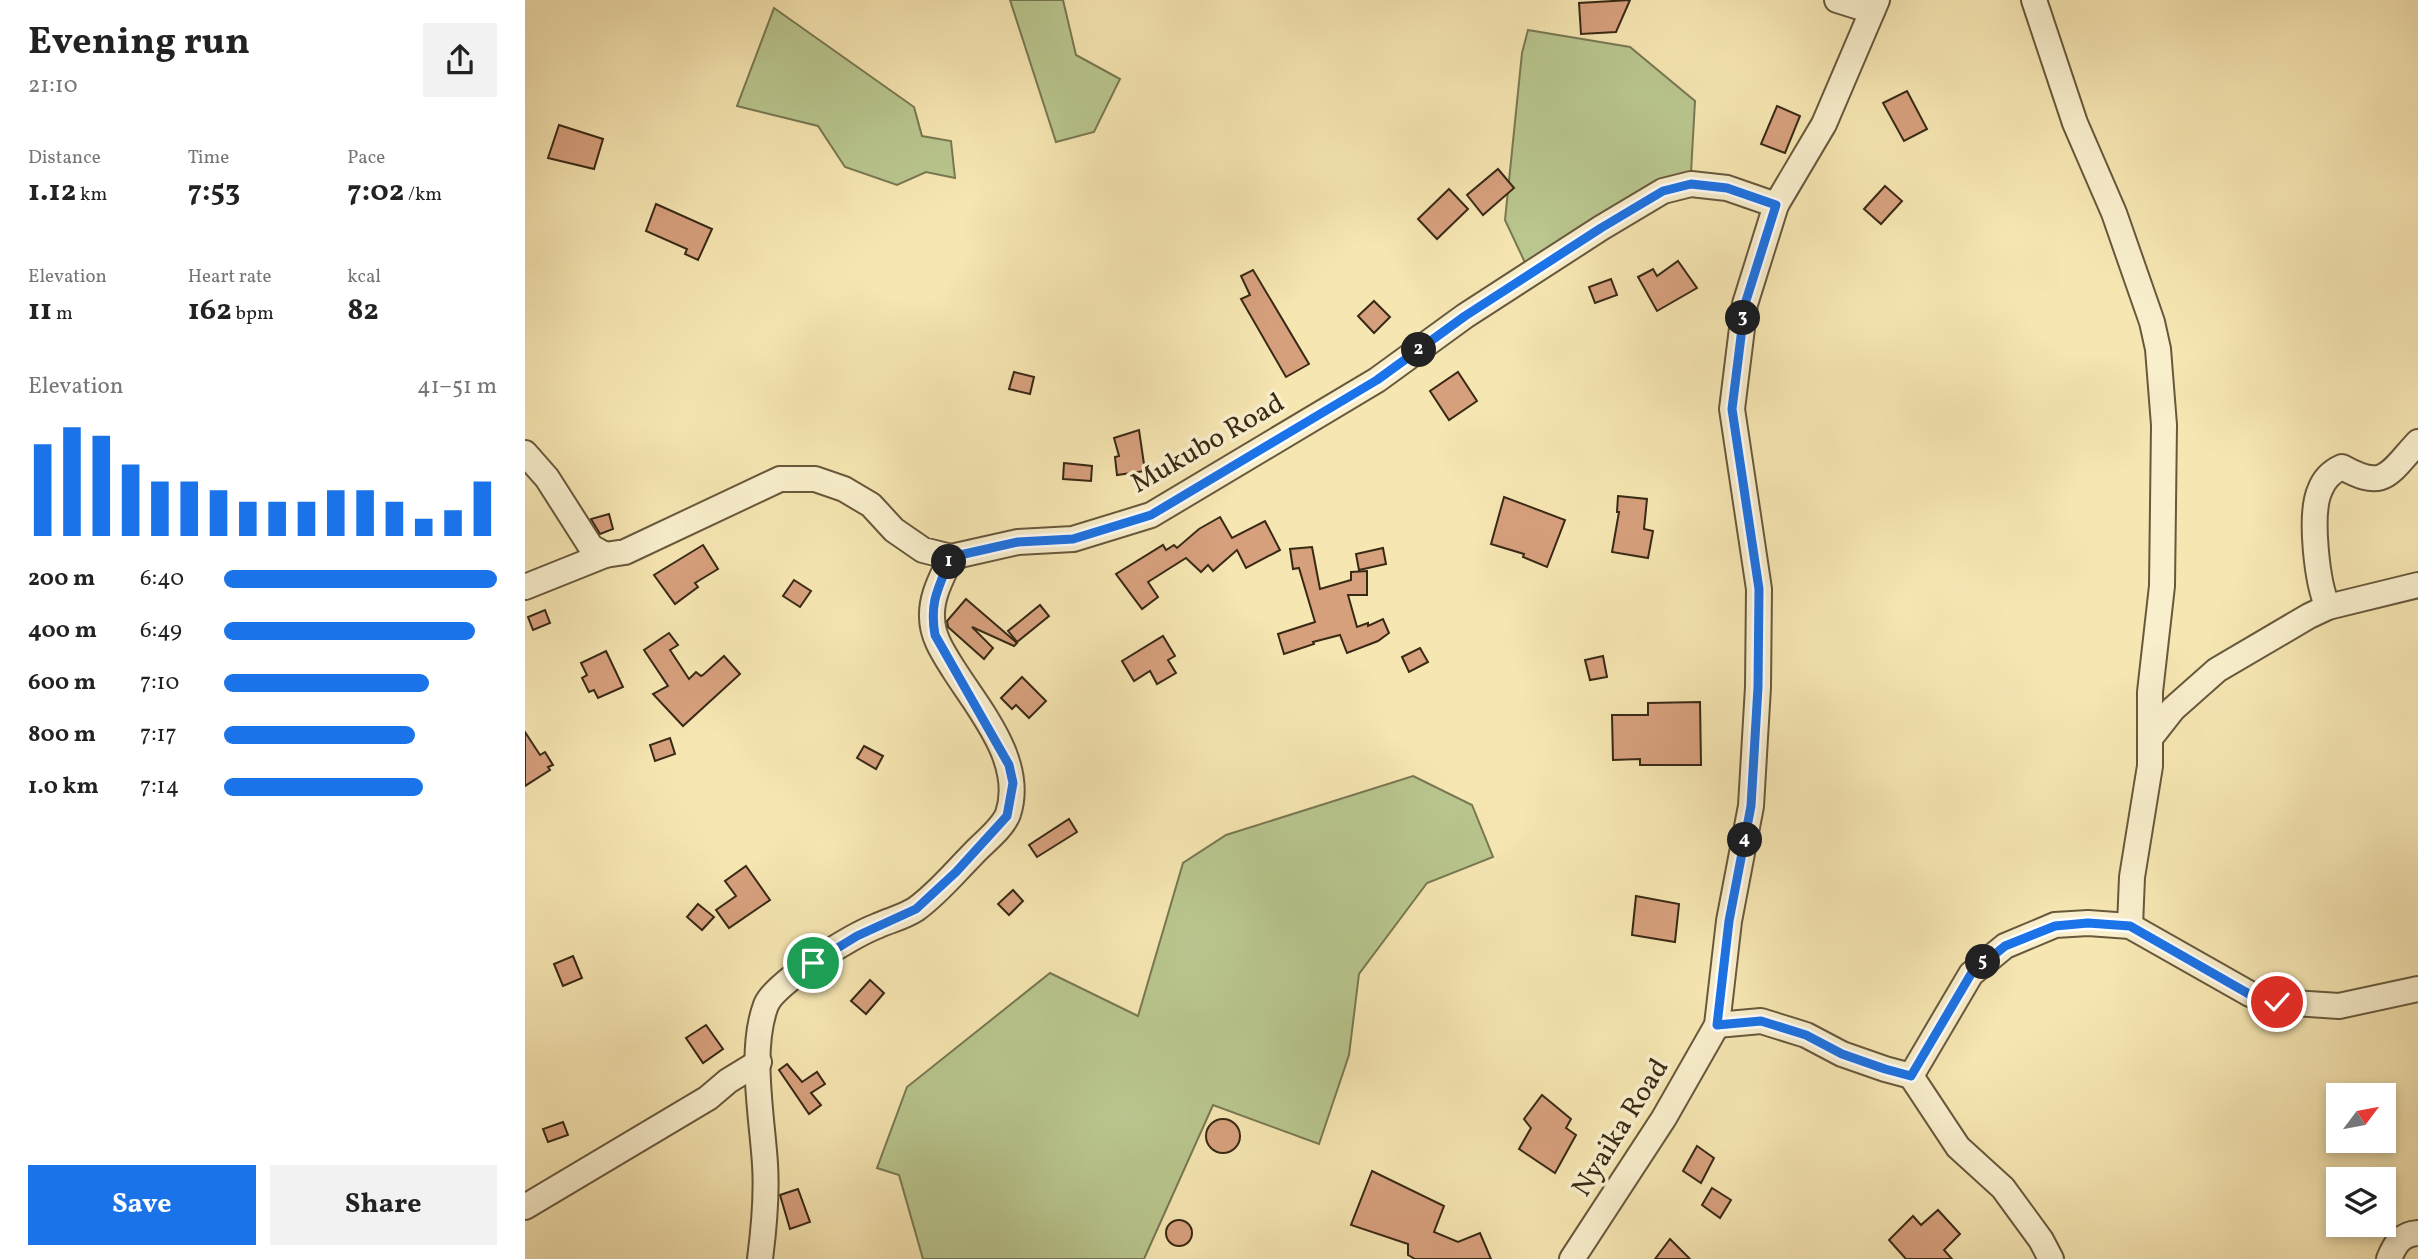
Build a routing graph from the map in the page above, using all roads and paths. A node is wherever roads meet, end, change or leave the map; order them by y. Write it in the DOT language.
graph roads {
  1 [pos="1837,0"];
  2 [pos="2033,0"];
  3 [pos="1875,6"];
  4 [pos="1776,205"];
  5 [pos="2418,442"];
  6 [pos="525,453"];
  7 [pos="605,555"];
  8 [pos="951,557"];
  9 [pos="2418,585"];
  10 [pos="525,587"];
  11 [pos="2328,607"];
  12 [pos="2151,737"];
  13 [pos="2130,926"];
  14 [pos="2418,989"];
  15 [pos="1717,1025"];
  16 [pos="759,1062"];
  17 [pos="1911,1076"];
  18 [pos="525,1207"];
  19 [pos="2418,1233"];
  20 [pos="760,1259"];
  21 [pos="1572,1259"];
  22 [pos="2051,1259"];
  23 [pos="2389,1259"];
  1 -- 3 [label="street"];
  2 -- 12 [label="street"];
  3 -- 4 [label="street"];
  4 -- 8 [label="street, Mukubo Road"];
  4 -- 15 [label="street"];
  5 -- 11 [label="street"];
  6 -- 7 [label="street"];
  7 -- 8 [label="street"];
  7 -- 10 [label="street"];
  8 -- 16 [label="street"];
  9 -- 11 [label="street"];
  11 -- 12 [label="street"];
  12 -- 13 [label="street"];
  13 -- 14 [label="street"];
  13 -- 17 [label="street"];
  15 -- 17 [label="street"];
  15 -- 21 [label="street, Nyaika Road"];
  16 -- 18 [label="street"];
  16 -- 20 [label="street"];
  17 -- 22 [label="street"];
  19 -- 23 [label="street"];
}
